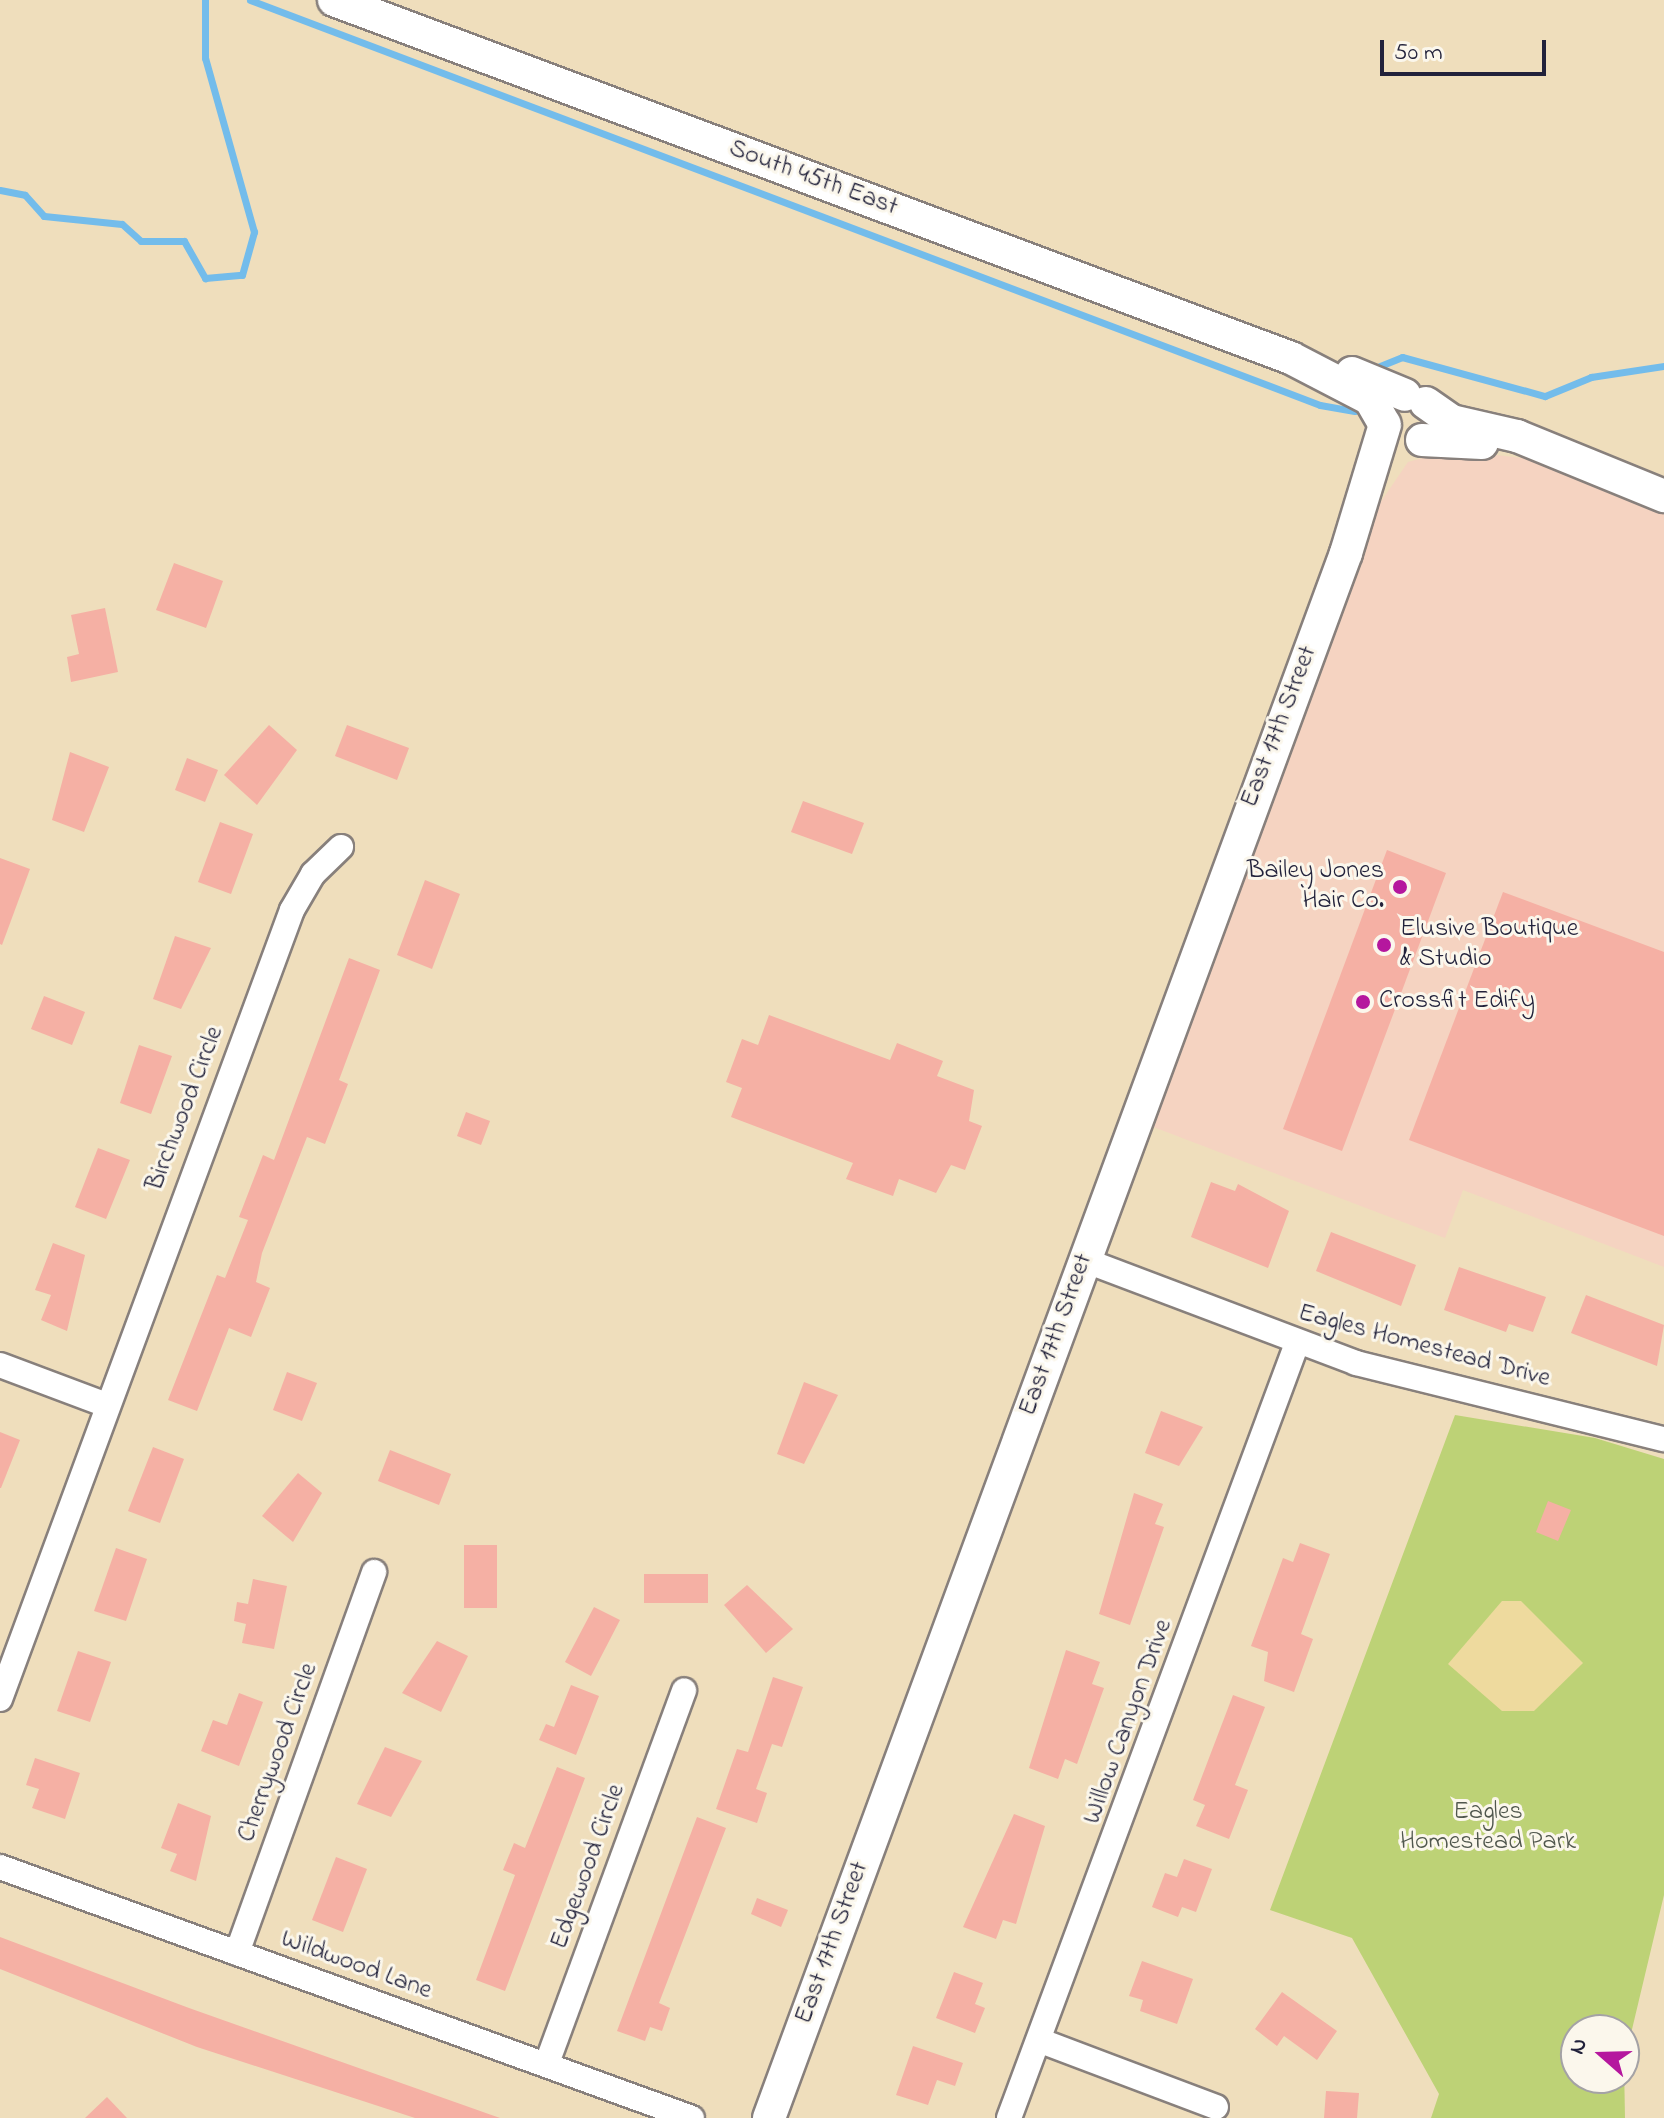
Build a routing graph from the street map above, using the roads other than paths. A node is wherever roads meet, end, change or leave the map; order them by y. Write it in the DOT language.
graph roads {
  1 [pos="334,0"];
  2 [pos="1291,358"];
  3 [pos="1416,399"];
  4 [pos="1385,424"];
  5 [pos="1418,441"];
  6 [pos="1613,477"];
  7 [pos="1664,496"];
  8 [pos="1346,553"];
  9 [pos="341,847"];
  10 [pos="1084,1260"];
  11 [pos="1297,1343"];
  12 [pos="0,1365"];
  13 [pos="104,1404"];
  14 [pos="1664,1439"];
  15 [pos="374,1572"];
  16 [pos="684,1690"];
  17 [pos="0,1699"];
  18 [pos="0,1867"];
  19 [pos="237,1953"];
  20 [pos="1041,2041"];
  21 [pos="547,2063"];
  22 [pos="1216,2107"];
  23 [pos="692,2118"];
  24 [pos="769,2118"];
  25 [pos="1009,2118"];
  1 -- 2 [label="main road, South 45th East"];
  2 -- 3 [label="main road, South 45th East"];
  2 -- 4 [label="main road, South 45th East"];
  3 -- 4 [label="main road"];
  3 -- 5 [label="main road"];
  3 -- 6 [label="main road, South 45th East"];
  4 -- 5 [label="main road"];
  4 -- 8 [label="main road, East 17th Street"];
  5 -- 6 [label="main road, South 45th East"];
  5 -- 8 [label="main road, East 17th Street"];
  6 -- 7 [label="main road, South 45th East"];
  8 -- 10 [label="main road, East 17th Street"];
  9 -- 13 [label="street, Birchwood Circle"];
  10 -- 11 [label="street, Eagles Homestead Drive"];
  10 -- 24 [label="main road, East 17th Street"];
  11 -- 14 [label="street, Eagles Homestead Drive"];
  11 -- 20 [label="street, Willow Canyon Drive"];
  12 -- 13 [label="street"];
  13 -- 17 [label="street"];
  15 -- 19 [label="street, Cherrywood Circle"];
  16 -- 21 [label="street, Edgewood Circle"];
  18 -- 19 [label="street, Wildwood Lane"];
  19 -- 21 [label="street, Wildwood Lane"];
  20 -- 22 [label="street"];
  20 -- 25 [label="street, Willow Canyon Drive"];
  21 -- 23 [label="street, Wildwood Lane"];
}
